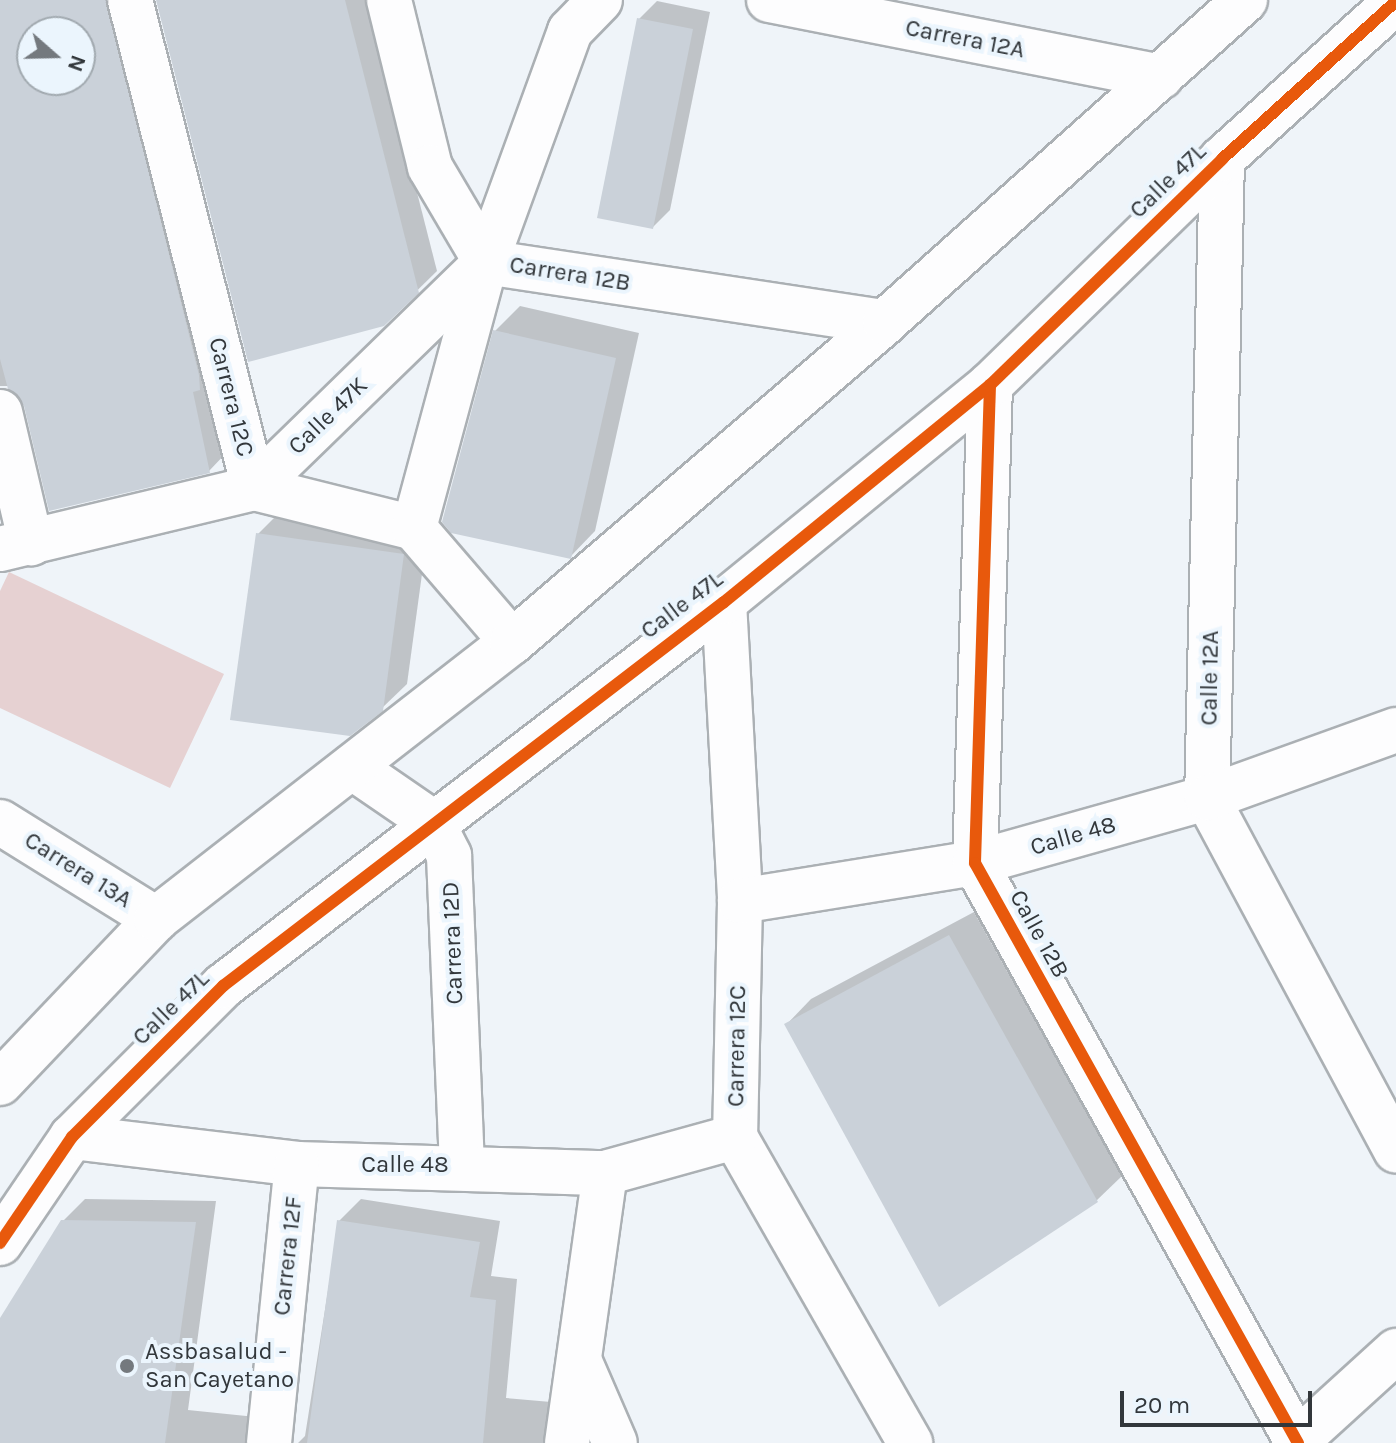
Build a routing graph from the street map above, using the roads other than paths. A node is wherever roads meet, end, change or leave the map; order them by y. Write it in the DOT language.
graph roads {
  1 [pos="130,0"];
  2 [pos="389,0"];
  3 [pos="600,0"];
  4 [pos="769,0"];
  5 [pos="1245,0"];
  6 [pos="1396,1"];
  7 [pos="1160,77"];
  8 [pos="1222,159"];
  9 [pos="486,262"];
  10 [pos="885,322"];
  11 [pos="990,385"];
  12 [pos="0,412"];
  13 [pos="254,488"];
  14 [pos="414,528"];
  15 [pos="15,546"];
  16 [pos="724,602"];
  17 [pos="512,642"];
  18 [pos="1396,730"];
  19 [pos="352,767"];
  20 [pos="1207,798"];
  21 [pos="0,822"];
  22 [pos="432,822"];
  23 [pos="975,863"];
  24 [pos="740,901"];
  25 [pos="156,919"];
  26 [pos="0,1083"];
  27 [pos="72,1137"];
  28 [pos="735,1137"];
  29 [pos="1396,1150"];
  30 [pos="297,1164"];
  31 [pos="462,1165"];
  32 [pos="605,1173"];
  33 [pos="0,1243"];
  34 [pos="1396,1351"];
  35 [pos="579,1360"];
  36 [pos="269,1443"];
  37 [pos="567,1443"];
  38 [pos="615,1443"];
  39 [pos="910,1443"];
  40 [pos="1297,1443"];
  1 -- 13 [label="street, Carrera 12C"];
  2 -- 9 [label="street, Carrera 12B"];
  3 -- 9 [label="street, Calle 47K"];
  4 -- 7 [label="street, Carrera 12A"];
  5 -- 7 [label="street"];
  6 -- 8 [label="street, Calle 47L"];
  7 -- 10 [label="street"];
  8 -- 11 [label="street, Calle 47L"];
  8 -- 20 [label="street, Calle 12A"];
  9 -- 10 [label="street, Carrera 12B"];
  9 -- 13 [label="street, Calle 47K"];
  9 -- 14 [label="street, Calle 47K"];
  10 -- 17 [label="street"];
  11 -- 16 [label="street, Calle 47L"];
  11 -- 23 [label="street"];
  12 -- 15 [label="street"];
  13 -- 14 [label="street, Carrera 12C"];
  13 -- 15 [label="street"];
  14 -- 17 [label="street"];
  16 -- 22 [label="street, Calle 47L"];
  16 -- 24 [label="street, Carrera 12C"];
  17 -- 19 [label="street"];
  18 -- 20 [label="street, Calle 48"];
  19 -- 22 [label="street"];
  19 -- 25 [label="street"];
  20 -- 23 [label="street, Calle 48"];
  20 -- 29 [label="street, Calle 12A"];
  21 -- 25 [label="street, Carrera 13A"];
  22 -- 27 [label="street, Calle 47L"];
  22 -- 31 [label="street, Carrera 12D"];
  23 -- 24 [label="street, Calle 48"];
  23 -- 40 [label="street, Calle 12B"];
  24 -- 28 [label="street, Carrera 12C"];
  25 -- 26 [label="street"];
  27 -- 30 [label="street, Calle 48"];
  27 -- 33 [label="street, Calle 47L"];
  28 -- 32 [label="street, Calle 48"];
  28 -- 39 [label="street, Carrera 12C"];
  30 -- 31 [label="street, Calle 48"];
  30 -- 36 [label="street, Carrera 12F"];
  31 -- 32 [label="street, Calle 48"];
  32 -- 35 [label="street"];
  34 -- 40 [label="street"];
  35 -- 37 [label="street"];
  35 -- 38 [label="street"];
}
